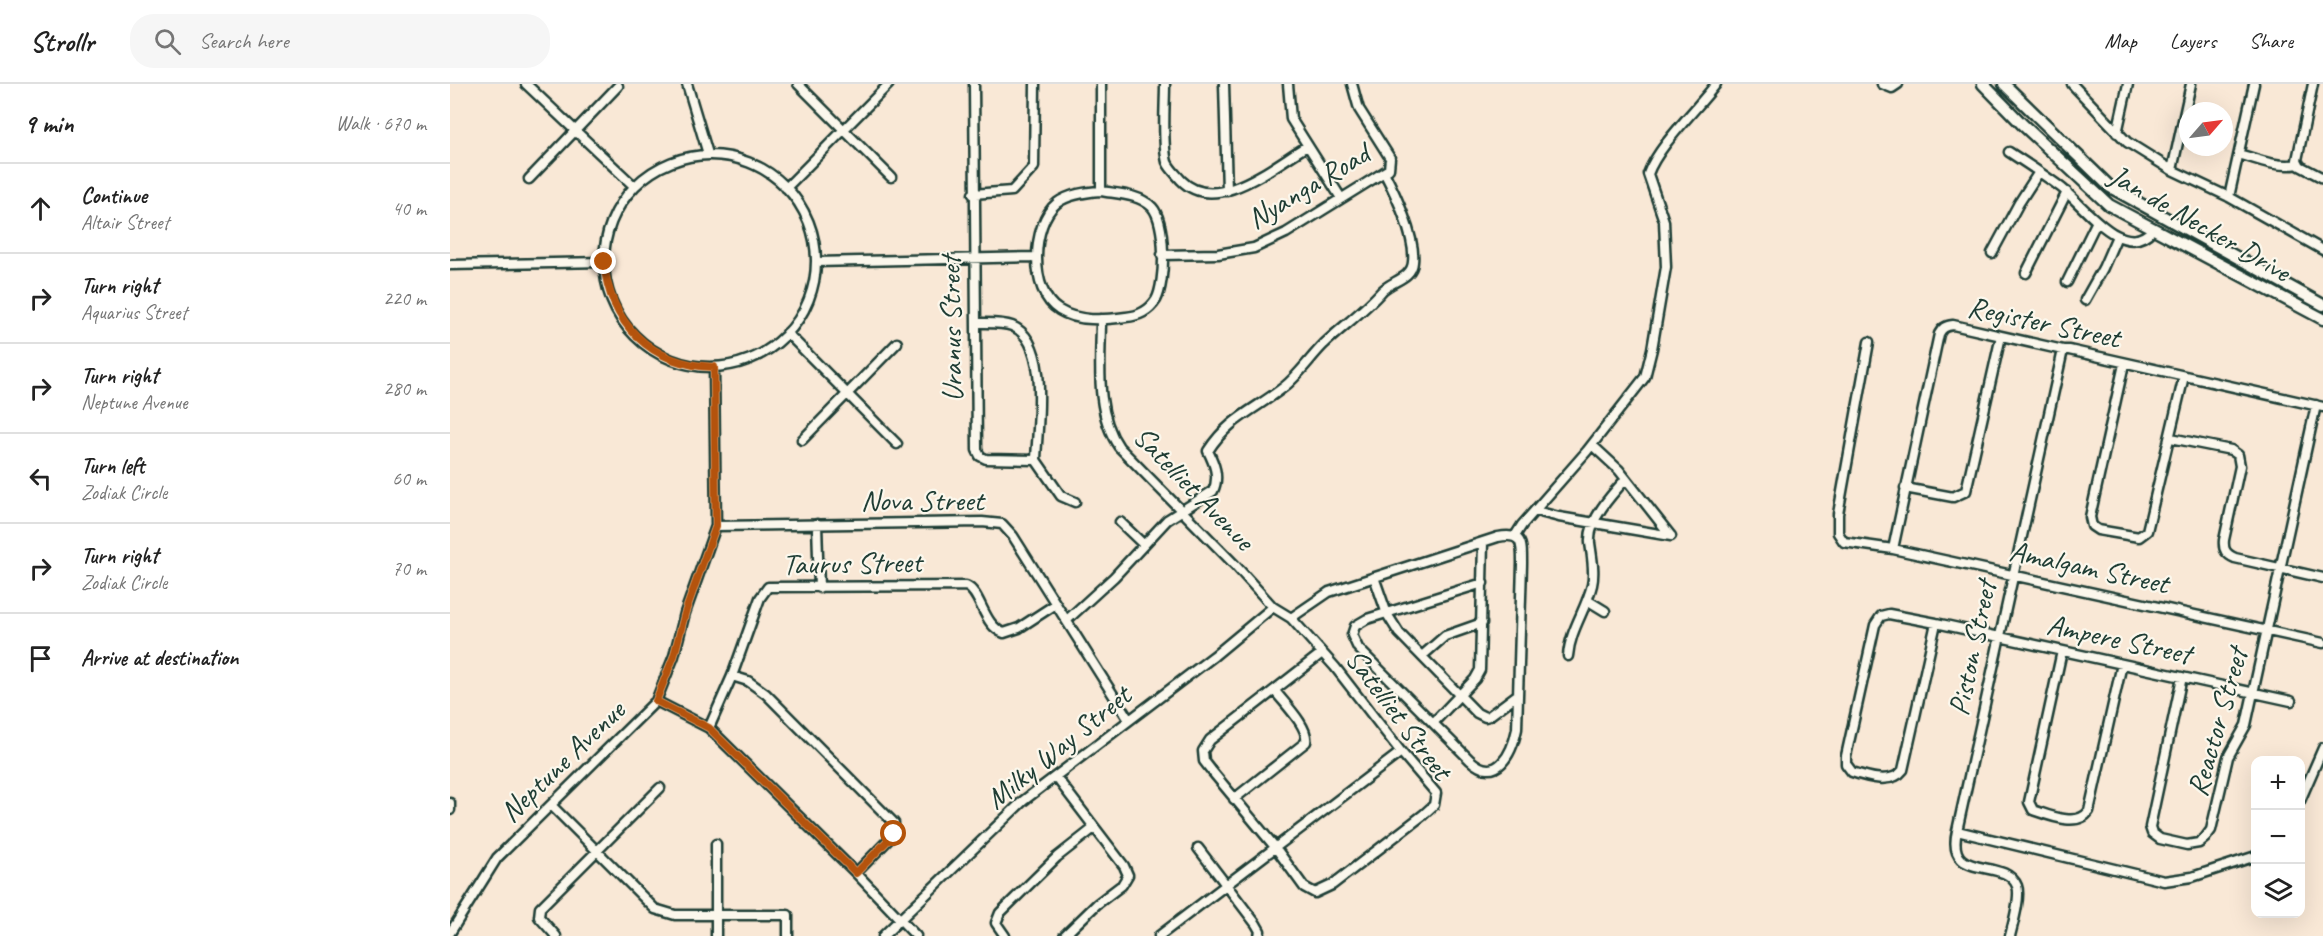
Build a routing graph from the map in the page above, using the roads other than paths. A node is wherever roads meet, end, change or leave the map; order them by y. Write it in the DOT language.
graph roads {
  1 [pos="526,84"];
  2 [pos="687,84"];
  3 [pos="798,84"];
  4 [pos="889,84"];
  5 [pos="974,84"];
  6 [pos="1035,84"];
  7 [pos="1101,84"];
  8 [pos="1165,84"];
  9 [pos="1224,84"];
  10 [pos="1288,84"];
  11 [pos="1352,84"];
  12 [pos="1716,84"];
  13 [pos="1882,84"];
  14 [pos="1898,84"];
  15 [pos="1983,84"];
  16 [pos="2004,84"];
  17 [pos="2072,84"];
  18 [pos="2128,84"];
  19 [pos="2191,84"];
  20 [pos="2254,84"];
  21 [pos="2313,84"];
  22 [pos="618,86"];
  23 [pos="844,129"];
  24 [pos="575,131"];
  25 [pos="2117,134"];
  26 [pos="1307,146"];
  27 [pos="2009,152"];
  28 [pos="708,154"];
  29 [pos="2239,154"];
  30 [pos="2299,164"];
  31 [pos="2172,170"];
  32 [pos="1384,171"];
  33 [pos="2039,172"];
  34 [pos="891,177"];
  35 [pos="2323,178"];
  36 [pos="529,179"];
  37 [pos="633,186"];
  38 [pos="786,188"];
  39 [pos="1227,190"];
  40 [pos="1101,191"];
  41 [pos="2067,192"];
  42 [pos="973,194"];
  43 [pos="2229,197"];
  44 [pos="1341,198"];
  45 [pos="2097,221"];
  46 [pos="2153,229"];
  47 [pos="2117,236"];
  48 [pos="2323,250"];
  49 [pos="1992,253"];
  50 [pos="1162,255"];
  51 [pos="1036,257"];
  52 [pos="974,260"];
  53 [pos="604,262"];
  54 [pos="816,262"];
  55 [pos="450,265"];
  56 [pos="2026,273"];
  57 [pos="2067,282"];
  58 [pos="2085,300"];
  59 [pos="2323,305"];
  60 [pos="1101,319"];
  61 [pos="2323,319"];
  62 [pos="976,323"];
  63 [pos="787,333"];
  64 [pos="2001,336"];
  65 [pos="1869,342"];
  66 [pos="897,343"];
  67 [pos="2062,350"];
  68 [pos="2124,363"];
  69 [pos="714,367"];
  70 [pos="2184,376"];
  71 [pos="847,393"];
  72 [pos="2320,406"];
  73 [pos="2171,438"];
  74 [pos="802,440"];
  75 [pos="897,444"];
  76 [pos="1592,446"];
  77 [pos="1036,460"];
  78 [pos="1626,479"];
  79 [pos="1905,488"];
  80 [pos="1075,502"];
  81 [pos="1183,511"];
  82 [pos="1536,511"];
  83 [pos="1120,522"];
  84 [pos="1595,523"];
  85 [pos="817,524"];
  86 [pos="716,526"];
  87 [pos="1515,536"];
  88 [pos="1483,542"];
  89 [pos="1144,545"];
  90 [pos="1893,549"];
  91 [pos="2280,568"];
  92 [pos="2013,575"];
  93 [pos="1374,578"];
  94 [pos="2323,578"];
  95 [pos="1483,583"];
  96 [pos="819,588"];
  97 [pos="1587,600"];
  98 [pos="1056,604"];
  99 [pos="1273,607"];
  100 [pos="1605,611"];
  101 [pos="1387,614"];
  102 [pos="1291,618"];
  103 [pos="1067,620"];
  104 [pos="1482,623"];
  105 [pos="1936,623"];
  106 [pos="2268,630"];
  107 [pos="2000,637"];
  108 [pos="2323,643"];
  109 [pos="2062,651"];
  110 [pos="1322,653"];
  111 [pos="1422,656"];
  112 [pos="1568,656"];
  113 [pos="2122,664"];
  114 [pos="732,676"];
  115 [pos="2182,677"];
  116 [pos="1275,692"];
  117 [pos="2254,692"];
  118 [pos="1517,695"];
  119 [pos="1459,696"];
  120 [pos="656,701"];
  121 [pos="2291,701"];
  122 [pos="1129,720"];
  123 [pos="1434,722"];
  124 [pos="709,728"];
  125 [pos="2323,748"];
  126 [pos="1401,752"];
  127 [pos="1056,777"];
  128 [pos="660,788"];
  129 [pos="2305,791"];
  130 [pos="1234,799"];
  131 [pos="450,803"];
  132 [pos="551,805"];
  133 [pos="450,810"];
  134 [pos="1094,828"];
  135 [pos="1957,831"];
  136 [pos="717,844"];
  137 [pos="1275,847"];
  138 [pos="1198,848"];
  139 [pos="597,852"];
  140 [pos="2251,858"];
  141 [pos="856,873"];
  142 [pos="1227,885"];
  143 [pos="716,915"];
  144 [pos="899,918"];
  145 [pos="450,933"];
  146 [pos="556,936"];
  147 [pos="716,936"];
  148 [pos="788,936"];
  149 [pos="883,936"];
  150 [pos="916,936"];
  151 [pos="1005,936"];
  152 [pos="1064,936"];
  153 [pos="1159,936"];
  154 [pos="1259,936"];
  155 [pos="2010,936"];
  1 -- 24 [label="street"];
  2 -- 28 [label="street"];
  3 -- 23 [label="street"];
  4 -- 23 [label="street"];
  5 -- 42 [label="street, Uranus Street"];
  6 -- 42 [label="street"];
  7 -- 40 [label="street"];
  8 -- 39 [label="street"];
  9 -- 39 [label="street"];
  10 -- 26 [label="street"];
  11 -- 32 [label="street, Nyanga Road"];
  12 -- 76 [label="street"];
  13 -- 14 [label="street"];
  15 -- 46 [label="main road, Jan de Necker Drive"];
  16 -- 59 [label="main road, Jan de Necker Drive"];
  17 -- 25 [label="street"];
  18 -- 25 [label="street"];
  19 -- 31 [label="street"];
  20 -- 29 [label="street"];
  21 -- 30 [label="street"];
  22 -- 24 [label="street"];
  23 -- 34 [label="street"];
  23 -- 38 [label="street"];
  24 -- 36 [label="street"];
  24 -- 37 [label="street"];
  25 -- 31 [label="street"];
  26 -- 39 [label="street"];
  26 -- 44 [label="street"];
  27 -- 33 [label="street"];
  28 -- 37 [label="street"];
  28 -- 38 [label="street"];
  29 -- 30 [label="street"];
  29 -- 43 [label="street"];
  30 -- 35 [label="street"];
  31 -- 43 [label="street"];
  32 -- 44 [label="street, Nyanga Road"];
  32 -- 81 [label="street"];
  33 -- 41 [label="street"];
  33 -- 49 [label="street"];
  37 -- 53 [label="street"];
  38 -- 54 [label="street"];
  40 -- 50 [label="street"];
  40 -- 51 [label="street"];
  41 -- 45 [label="street"];
  41 -- 56 [label="street"];
  42 -- 52 [label="street, Uranus Street"];
  43 -- 48 [label="street"];
  44 -- 50 [label="street, Nyanga Road"];
  45 -- 47 [label="street"];
  45 -- 57 [label="street"];
  46 -- 47 [label="street"];
  46 -- 61 [label="main road, Jan de Necker Drive"];
  47 -- 58 [label="street"];
  50 -- 60 [label="street"];
  51 -- 52 [label="street"];
  51 -- 60 [label="street"];
  52 -- 54 [label="street"];
  52 -- 62 [label="street, Uranus Street"];
  53 -- 55 [label="street"];
  53 -- 69 [label="street"];
  54 -- 63 [label="street"];
  60 -- 81 [label="street, Satelliet Avenue"];
  62 -- 77 [label="street"];
  62 -- 77 [label="street, Uranus Street"];
  63 -- 69 [label="street"];
  63 -- 71 [label="street"];
  64 -- 67 [label="street, Register Street"];
  64 -- 79 [label="street"];
  64 -- 79 [label="street, Register Street"];
  65 -- 90 [label="street, Amalgam Street"];
  66 -- 71 [label="street"];
  67 -- 68 [label="street, Register Street"];
  67 -- 92 [label="street, Piston Street"];
  68 -- 70 [label="street, Register Street"];
  68 -- 73 [label="street"];
  69 -- 86 [label="street, Neptune Avenue"];
  70 -- 72 [label="street, Register Street"];
  70 -- 73 [label="street"];
  71 -- 74 [label="street"];
  71 -- 75 [label="street"];
  72 -- 91 [label="street, Reactor Street"];
  73 -- 91 [label="street"];
  76 -- 78 [label="street"];
  76 -- 82 [label="street"];
  77 -- 80 [label="street"];
  78 -- 84 [label="street"];
  78 -- 84 [label="street"];
  79 -- 90 [label="street, Register Street"];
  81 -- 89 [label="street"];
  81 -- 99 [label="street, Satelliet Avenue"];
  82 -- 84 [label="street"];
  82 -- 87 [label="street"];
  83 -- 89 [label="street"];
  84 -- 97 [label="street"];
  85 -- 86 [label="street, Nova Street"];
  85 -- 96 [label="street"];
  85 -- 98 [label="street, Nova Street"];
  86 -- 120 [label="street, Neptune Avenue"];
  87 -- 88 [label="street"];
  87 -- 118 [label="street"];
  88 -- 93 [label="street"];
  88 -- 95 [label="street"];
  89 -- 103 [label="street"];
  90 -- 92 [label="street, Amalgam Street"];
  91 -- 94 [label="street"];
  91 -- 106 [label="street, Reactor Street"];
  92 -- 106 [label="street, Amalgam Street"];
  92 -- 107 [label="street, Piston Street"];
  93 -- 101 [label="street"];
  93 -- 102 [label="street"];
  95 -- 101 [label="street"];
  95 -- 104 [label="street"];
  96 -- 98 [label="street, Taurus Street"];
  96 -- 114 [label="street, Taurus Street"];
  97 -- 100 [label="street"];
  97 -- 112 [label="street"];
  98 -- 103 [label="street, Nova Street"];
  99 -- 102 [label="street, Satelliet Street"];
  99 -- 122 [label="street, Milky Way Street"];
  101 -- 111 [label="street"];
  101 -- 123 [label="street"];
  102 -- 110 [label="street, Satelliet Street"];
  103 -- 122 [label="street, Nova Street"];
  104 -- 111 [label="street"];
  104 -- 119 [label="street"];
  105 -- 105 [label="street, Ampere Street"];
  105 -- 107 [label="street, Ampere Street"];
  106 -- 108 [label="street, Amalgam Street"];
  106 -- 117 [label="street, Reactor Street"];
  107 -- 109 [label="street, Ampere Street"];
  107 -- 135 [label="street, Piston Street"];
  109 -- 113 [label="street, Ampere Street"];
  109 -- 113 [label="street"];
  110 -- 116 [label="street"];
  110 -- 126 [label="street, Satelliet Street"];
  111 -- 119 [label="street"];
  113 -- 115 [label="street, Ampere Street"];
  114 -- 124 [label="street, Taurus Street"];
  114 -- 141 [label="street"];
  115 -- 117 [label="street, Ampere Street"];
  115 -- 117 [label="street, Reactor Street"];
  116 -- 130 [label="street"];
  116 -- 130 [label="street"];
  117 -- 121 [label="street, Ampere Street"];
  118 -- 119 [label="street"];
  118 -- 123 [label="street"];
  119 -- 123 [label="street"];
  120 -- 124 [label="street"];
  120 -- 132 [label="street, Neptune Avenue"];
  122 -- 127 [label="street, Milky Way Street"];
  124 -- 141 [label="street"];
  125 -- 129 [label="street"];
  126 -- 137 [label="street"];
  126 -- 137 [label="street, Satelliet Street"];
  127 -- 134 [label="street"];
  127 -- 144 [label="street, Milky Way Street"];
  128 -- 139 [label="street"];
  130 -- 137 [label="street"];
  131 -- 133 [label="street"];
  132 -- 139 [label="street"];
  132 -- 145 [label="street, Neptune Avenue"];
  134 -- 151 [label="street"];
  134 -- 152 [label="street"];
  135 -- 140 [label="street"];
  135 -- 155 [label="street"];
  136 -- 143 [label="street"];
  137 -- 142 [label="street"];
  138 -- 142 [label="street"];
  139 -- 143 [label="street"];
  139 -- 146 [label="street"];
  141 -- 144 [label="street"];
  142 -- 153 [label="street"];
  142 -- 154 [label="street"];
  143 -- 147 [label="street"];
  143 -- 148 [label="street"];
  144 -- 149 [label="street, Milky Way Street"];
  144 -- 150 [label="street"];
}
